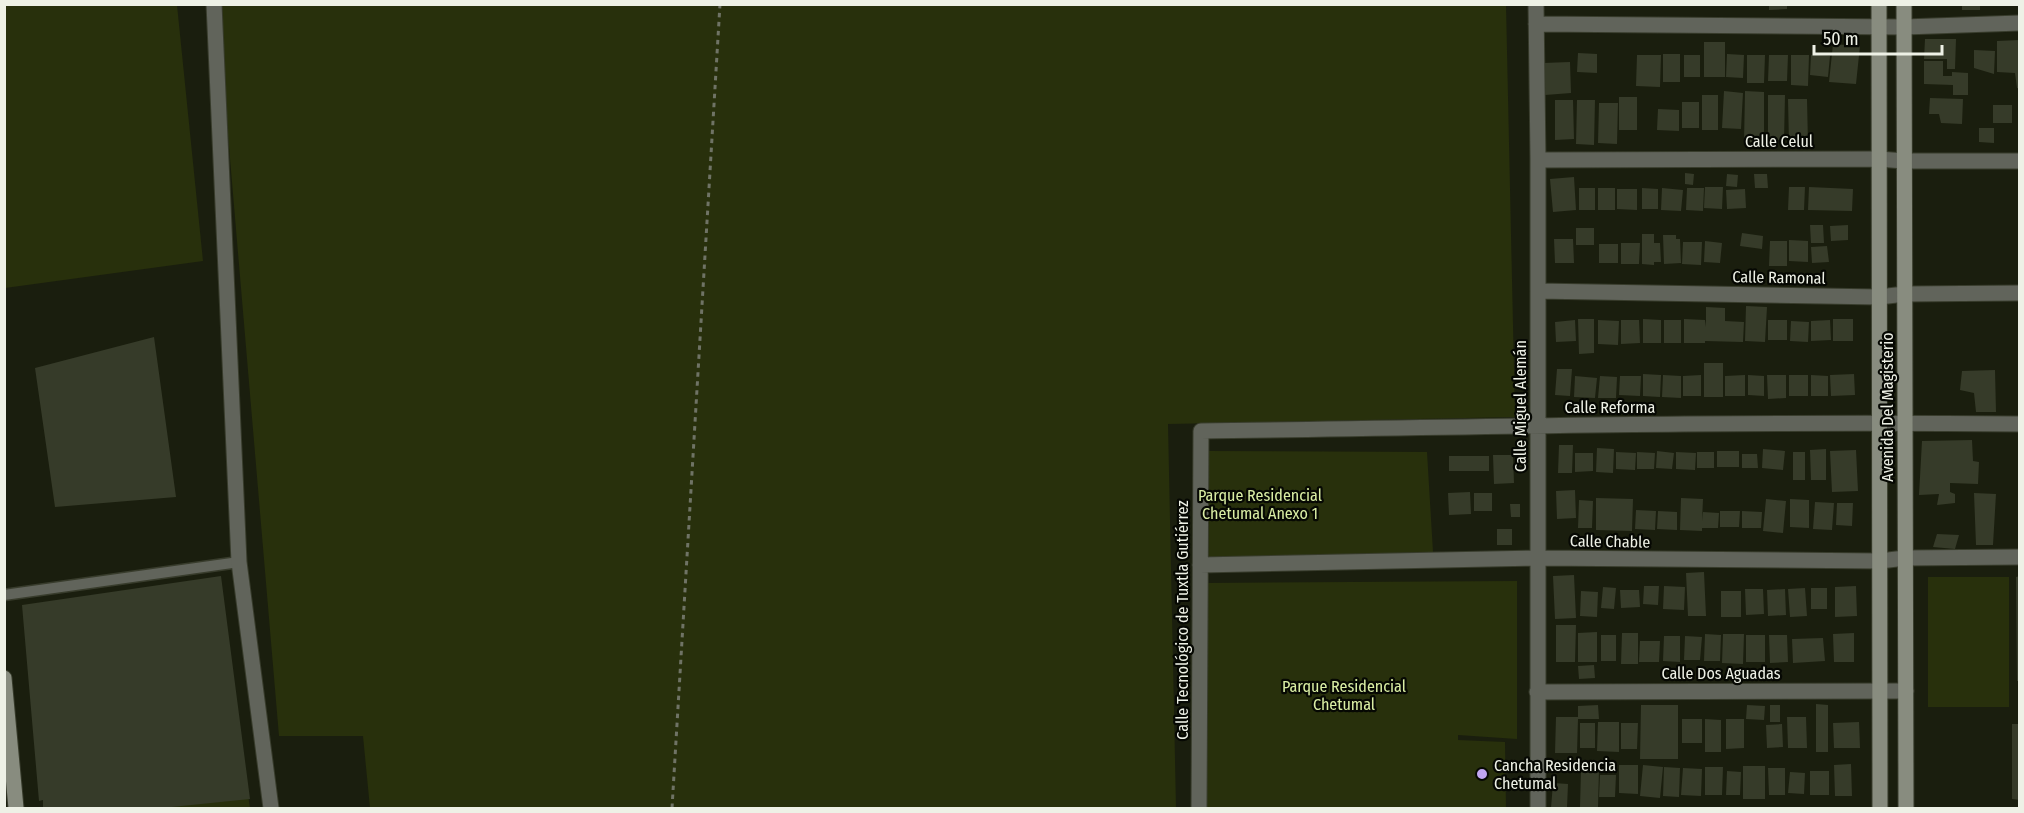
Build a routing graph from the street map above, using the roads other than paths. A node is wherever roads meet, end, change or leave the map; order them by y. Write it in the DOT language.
graph roads {
  1 [pos="214,4"];
  2 [pos="1536,4"];
  3 [pos="1879,4"];
  4 [pos="1904,4"];
  5 [pos="2019,23"];
  6 [pos="1536,24"];
  7 [pos="1879,26"];
  8 [pos="1904,27"];
  9 [pos="1879,159"];
  10 [pos="1538,160"];
  11 [pos="1904,161"];
  12 [pos="2019,161"];
  13 [pos="1538,291"];
  14 [pos="2019,293"];
  15 [pos="1905,294"];
  16 [pos="1879,297"];
  17 [pos="1905,422"];
  18 [pos="1880,424"];
  19 [pos="2019,424"];
  20 [pos="1537,426"];
  21 [pos="1201,431"];
  22 [pos="2019,557"];
  23 [pos="1539,558"];
  24 [pos="1905,558"];
  25 [pos="1880,561"];
  26 [pos="239,562"];
  27 [pos="1200,565"];
  28 [pos="4,595"];
  29 [pos="4,678"];
  30 [pos="1880,690"];
  31 [pos="1906,691"];
  32 [pos="1537,692"];
  33 [pos="5,698"];
  34 [pos="16,808"];
  35 [pos="271,808"];
  36 [pos="1199,808"];
  37 [pos="1538,808"];
  38 [pos="1880,808"];
  39 [pos="1906,808"];
  1 -- 26 [label="street"];
  2 -- 6 [label="street, Calle Miguel Alemán"];
  3 -- 7 [label="street, Avenida Del Magisterio"];
  4 -- 8 [label="street, Avenida Del Magisterio"];
  5 -- 8 [label="street"];
  6 -- 7 [label="street"];
  6 -- 10 [label="street, Calle Miguel Alemán"];
  7 -- 8 [label="street"];
  7 -- 9 [label="street, Avenida Del Magisterio"];
  8 -- 11 [label="street, Avenida Del Magisterio"];
  9 -- 10 [label="street, Calle Celul"];
  9 -- 11 [label="street, Calle Celul"];
  9 -- 16 [label="street, Avenida Del Magisterio"];
  10 -- 13 [label="street, Calle Miguel Alemán"];
  11 -- 12 [label="street, Calle Celul"];
  11 -- 15 [label="street, Avenida Del Magisterio"];
  13 -- 16 [label="street, Calle Ramonal"];
  13 -- 20 [label="street, Calle Miguel Alemán"];
  14 -- 15 [label="street, Calle Ramonal"];
  15 -- 16 [label="street, Calle Ramonal"];
  15 -- 17 [label="street, Avenida Del Magisterio"];
  16 -- 18 [label="street, Avenida Del Magisterio"];
  17 -- 18 [label="street, Calle Reforma"];
  17 -- 19 [label="street, Calle Reforma"];
  17 -- 24 [label="street, Avenida Del Magisterio"];
  18 -- 20 [label="street, Calle Reforma"];
  18 -- 25 [label="street, Avenida Del Magisterio"];
  20 -- 21 [label="street, Calle Reforma"];
  20 -- 23 [label="street, Calle Miguel Alemán"];
  21 -- 27 [label="street, Calle Tecnológico de Tuxtla Gutiérrez"];
  22 -- 24 [label="street, Calle Chable"];
  23 -- 25 [label="street, Calle Chable"];
  23 -- 27 [label="street, Calle Chable"];
  23 -- 32 [label="street, Calle Miguel Alemán"];
  24 -- 25 [label="street, Calle Chable"];
  24 -- 31 [label="street, Avenida Del Magisterio"];
  25 -- 30 [label="street, Avenida Del Magisterio"];
  26 -- 28 [label="lane"];
  26 -- 35 [label="street"];
  27 -- 36 [label="street, Calle Tecnológico de Tuxtla Gutiérrez"];
  29 -- 33 [label="street"];
  30 -- 31 [label="street, Calle Dos Aguadas"];
  30 -- 32 [label="street, Calle Dos Aguadas"];
  30 -- 38 [label="street, Avenida Del Magisterio"];
  31 -- 39 [label="street, Avenida Del Magisterio"];
  32 -- 37 [label="street, Calle Miguel Alemán"];
  33 -- 34 [label="street"];
}
